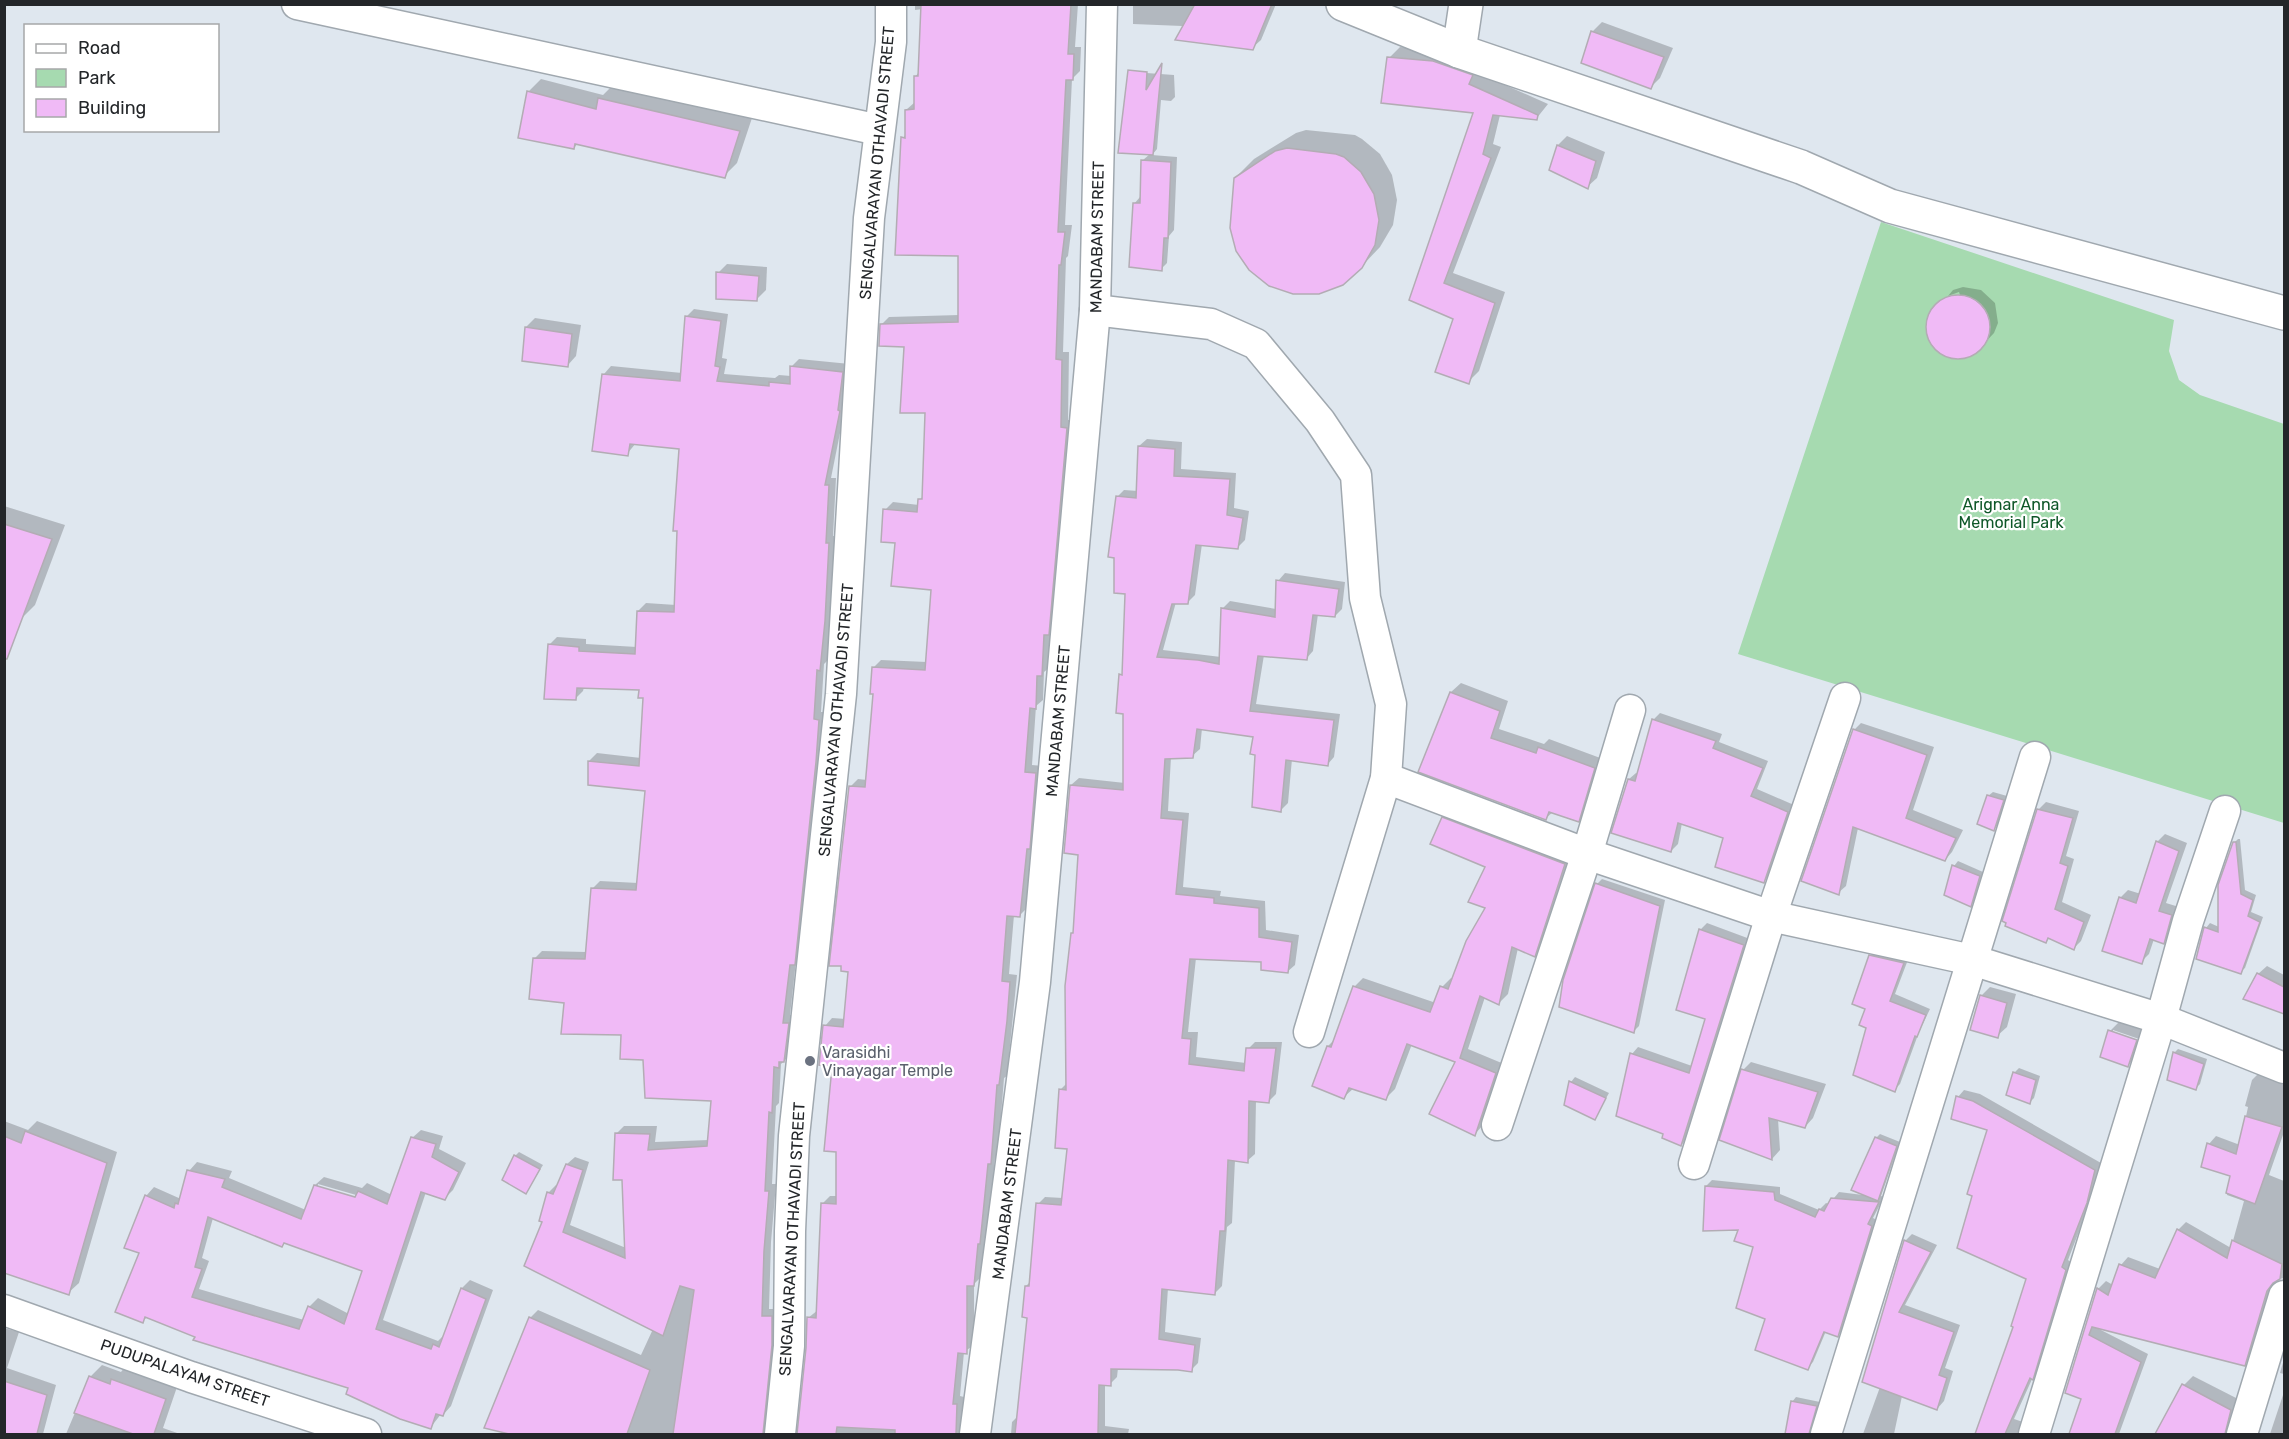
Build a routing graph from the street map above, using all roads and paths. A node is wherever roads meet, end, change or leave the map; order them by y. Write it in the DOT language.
graph roads {
  1 [pos="297,4"];
  2 [pos="891,4"];
  3 [pos="1102,4"];
  4 [pos="1343,4"];
  5 [pos="1466,4"];
  6 [pos="1459,51"];
  7 [pos="879,130"];
  8 [pos="1095,310"];
  9 [pos="2284,313"];
  10 [pos="1845,698"];
  11 [pos="1630,710"];
  12 [pos="2035,758"];
  13 [pos="1386,778"];
  14 [pos="2225,811"];
  15 [pos="1587,854"];
  16 [pos="1772,916"];
  17 [pos="1972,960"];
  18 [pos="2161,1019"];
  19 [pos="1309,1032"];
  20 [pos="2284,1068"];
  21 [pos="1497,1125"];
  22 [pos="1694,1164"];
  23 [pos="2284,1296"];
  24 [pos="4,1310"];
  25 [pos="366,1434"];
  26 [pos="780,1434"];
  27 [pos="975,1434"];
  28 [pos="1826,1434"];
  29 [pos="2034,1434"];
  30 [pos="2242,1434"];
  1 -- 7 [label="street"];
  2 -- 7 [label="street, SENGALVARAYAN OTHAVADI STREET"];
  3 -- 8 [label="street, MANDABAM STREET"];
  4 -- 6 [label="street"];
  5 -- 6 [label="street"];
  6 -- 9 [label="street"];
  7 -- 26 [label="street, SENGALVARAYAN OTHAVADI STREET"];
  8 -- 13 [label="street"];
  8 -- 27 [label="street, MANDABAM STREET"];
  10 -- 16 [label="street"];
  11 -- 15 [label="street"];
  12 -- 17 [label="street"];
  13 -- 15 [label="street"];
  13 -- 19 [label="street"];
  14 -- 18 [label="street"];
  15 -- 16 [label="street"];
  15 -- 21 [label="street"];
  16 -- 17 [label="street"];
  16 -- 22 [label="street"];
  17 -- 18 [label="street"];
  17 -- 28 [label="street"];
  18 -- 20 [label="street"];
  18 -- 29 [label="street"];
  23 -- 30 [label="street"];
  24 -- 25 [label="street, PUDUPALAYAM STREET"];
}
